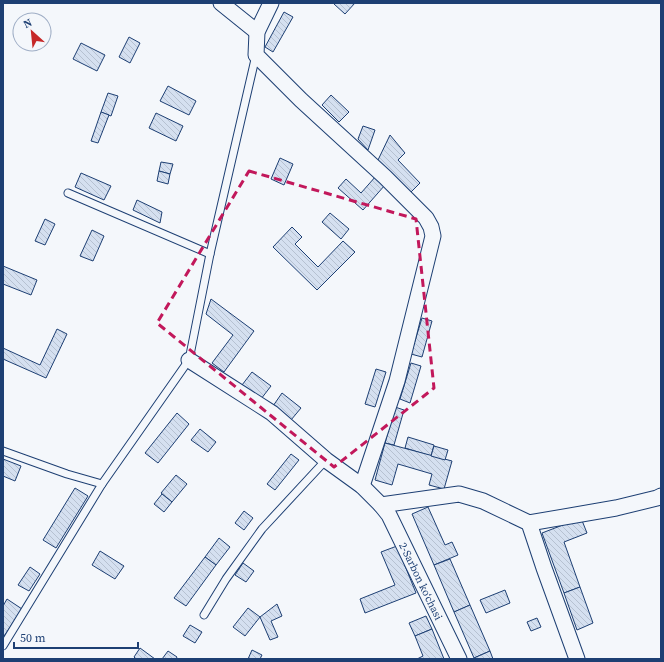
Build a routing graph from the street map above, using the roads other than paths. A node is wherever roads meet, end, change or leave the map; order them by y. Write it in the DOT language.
graph roads {
  1 [pos="222,3"];
  2 [pos="271,3"];
  3 [pos="257,32"];
  4 [pos="256,55"];
  5 [pos="68,193"];
  6 [pos="210,254"];
  7 [pos="189,360"];
  8 [pos="3,451"];
  9 [pos="326,460"];
  10 [pos="102,484"];
  11 [pos="362,486"];
  12 [pos="661,496"];
  13 [pos="381,505"];
  14 [pos="529,523"];
  15 [pos="204,615"];
  16 [pos="3,646"];
  17 [pos="459,659"];
  18 [pos="577,659"];
  1 -- 3 [label="street"];
  2 -- 3 [label="street"];
  3 -- 4 [label="street"];
  4 -- 6 [label="lane"];
  4 -- 11 [label="street"];
  5 -- 6 [label="lane"];
  6 -- 7 [label="lane"];
  7 -- 9 [label="street, 2-Sarbon koʻchasi"];
  7 -- 10 [label="lane"];
  8 -- 10 [label="lane"];
  9 -- 11 [label="street, 2-Sarbon koʻchasi"];
  9 -- 15 [label="lane"];
  10 -- 16 [label="lane"];
  11 -- 13 [label="street, 2-Sarbon koʻchasi"];
  12 -- 14 [label="street"];
  13 -- 14 [label="street"];
  13 -- 17 [label="street, 2-Sarbon koʻchasi"];
  14 -- 18 [label="street"];
}
